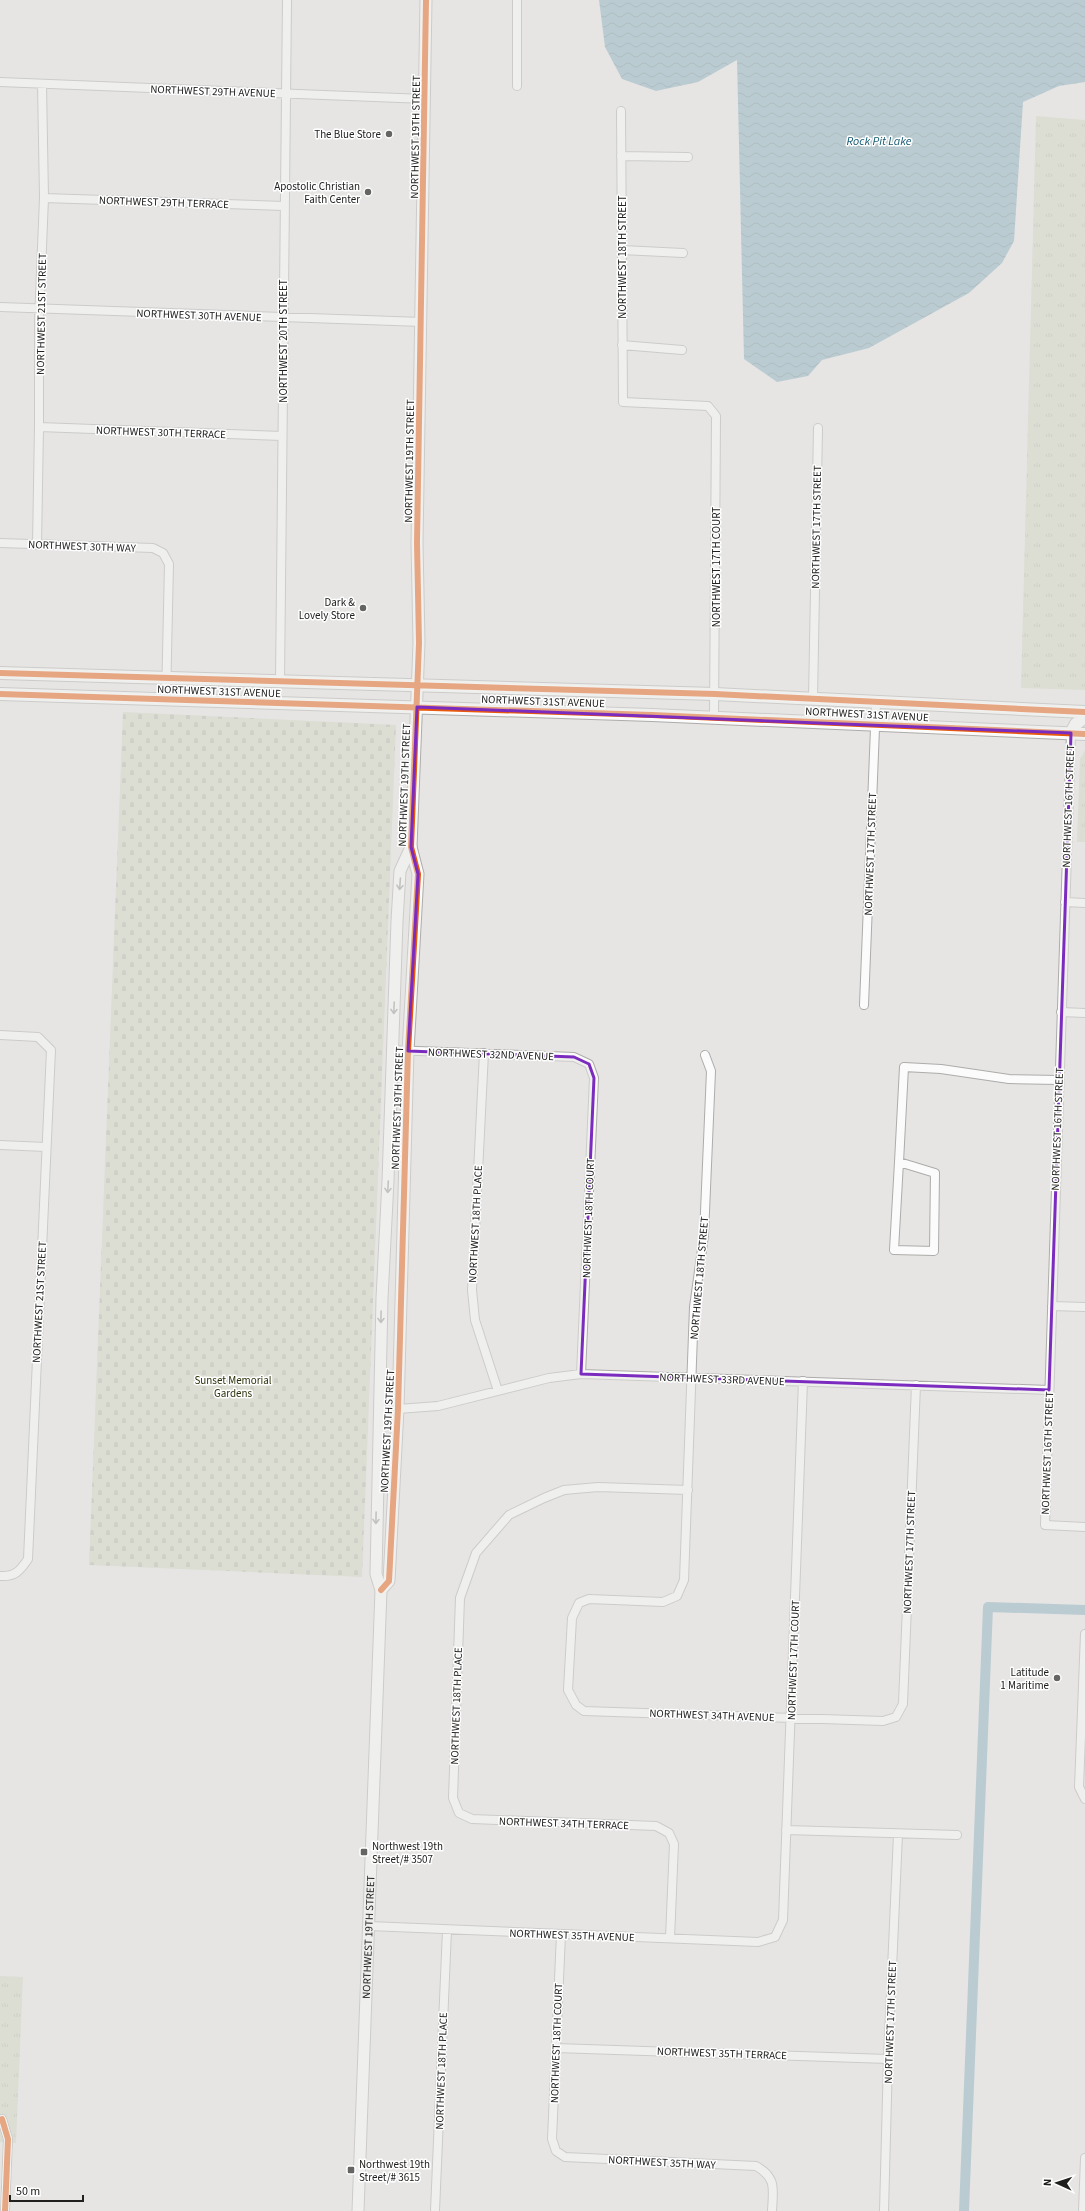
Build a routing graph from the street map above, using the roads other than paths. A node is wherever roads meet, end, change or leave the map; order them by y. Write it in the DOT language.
graph roads {
  1 [pos="287,0"];
  2 [pos="426,0"];
  3 [pos="517,0"];
  4 [pos="0,82"];
  5 [pos="42,84"];
  6 [pos="517,86"];
  7 [pos="286,94"];
  8 [pos="425,99"];
  9 [pos="622,111"];
  10 [pos="621,156"];
  11 [pos="688,157"];
  12 [pos="44,198"];
  13 [pos="284,206"];
  14 [pos="622,250"];
  15 [pos="683,253"];
  16 [pos="0,307"];
  17 [pos="39,310"];
  18 [pos="283,318"];
  19 [pos="422,322"];
  20 [pos="622,345"];
  21 [pos="682,350"];
  22 [pos="716,416"];
  23 [pos="39,427"];
  24 [pos="818,428"];
  25 [pos="282,436"];
  26 [pos="0,543"];
  27 [pos="36,544"];
  28 [pos="0,672"];
  29 [pos="167,678"];
  30 [pos="280,682"];
  31 [pos="417,685"];
  32 [pos="0,694"];
  33 [pos="715,694"];
  34 [pos="813,699"];
  35 [pos="166,700"];
  36 [pos="876,702"];
  37 [pos="417,707"];
  38 [pos="1085,712"];
  39 [pos="714,717"];
  40 [pos="1085,717"];
  41 [pos="874,724"];
  42 [pos="1071,734"];
  43 [pos="1085,734"];
  44 [pos="411,847"];
  45 [pos="1065,902"];
  46 [pos="1085,902"];
  47 [pos="864,1005"];
  48 [pos="1061,1012"];
  49 [pos="1085,1013"];
  50 [pos="0,1035"];
  51 [pos="392,1050"];
  52 [pos="408,1051"];
  53 [pos="484,1053"];
  54 [pos="705,1055"];
  55 [pos="589,1064"];
  56 [pos="1059,1080"];
  57 [pos="0,1145"];
  58 [pos="46,1147"];
  59 [pos="899,1162"];
  60 [pos="1052,1306"];
  61 [pos="1085,1307"];
  62 [pos="581,1374"];
  63 [pos="692,1378"];
  64 [pos="804,1381"];
  65 [pos="916,1385"];
  66 [pos="1049,1390"];
  67 [pos="498,1391"];
  68 [pos="398,1409"];
  69 [pos="688,1490"];
  70 [pos="1085,1527"];
  71 [pos="0,1576"];
  72 [pos="381,1590"];
  73 [pos="1085,1634"];
  74 [pos="576,1705"];
  75 [pos="896,1717"];
  76 [pos="790,1718"];
  77 [pos="1085,1799"];
  78 [pos="459,1813"];
  79 [pos="786,1830"];
  80 [pos="898,1834"];
  81 [pos="958,1835"];
  82 [pos="369,1926"];
  83 [pos="447,1930"];
  84 [pos="561,1934"];
  85 [pos="774,1937"];
  86 [pos="670,1938"];
  87 [pos="556,2048"];
  88 [pos="888,2059"];
  89 [pos="0,2124"];
  90 [pos="556,2151"];
  91 [pos="1085,2158"];
  92 [pos="5,2211"];
  93 [pos="358,2211"];
  94 [pos="435,2211"];
  95 [pos="772,2211"];
  96 [pos="884,2211"];
  97 [pos="1083,2211"];
  1 -- 7 [label="street, NORTHWEST 20TH STREET"];
  2 -- 8 [label="street, NORTHWEST 19TH STREET"];
  3 -- 6 [label="street"];
  4 -- 5 [label="street, NORTHWEST 29TH AVENUE"];
  5 -- 7 [label="street, NORTHWEST 29TH AVENUE"];
  5 -- 12 [label="street, NORTHWEST 21ST STREET"];
  7 -- 8 [label="street, NORTHWEST 29TH AVENUE"];
  7 -- 13 [label="street, NORTHWEST 20TH STREET"];
  8 -- 19 [label="street, NORTHWEST 19TH STREET"];
  9 -- 10 [label="street, NORTHWEST 18TH STREET"];
  10 -- 11 [label="street"];
  10 -- 14 [label="street, NORTHWEST 18TH STREET"];
  12 -- 13 [label="street, NORTHWEST 29TH TERRACE"];
  12 -- 17 [label="street, NORTHWEST 21ST STREET"];
  13 -- 18 [label="street, NORTHWEST 20TH STREET"];
  14 -- 15 [label="street"];
  14 -- 20 [label="street, NORTHWEST 18TH STREET"];
  16 -- 17 [label="street, NORTHWEST 30TH AVENUE"];
  17 -- 18 [label="street, NORTHWEST 30TH AVENUE"];
  17 -- 23 [label="street, NORTHWEST 21ST STREET"];
  18 -- 19 [label="street, NORTHWEST 30TH AVENUE"];
  18 -- 25 [label="street, NORTHWEST 20TH STREET"];
  19 -- 31 [label="street, NORTHWEST 19TH STREET"];
  20 -- 21 [label="street"];
  20 -- 22 [label="street, NORTHWEST 18TH STREET"];
  22 -- 33 [label="street, NORTHWEST 17TH COURT"];
  23 -- 25 [label="street, NORTHWEST 30TH TERRACE"];
  23 -- 27 [label="street, NORTHWEST 21ST STREET"];
  24 -- 34 [label="street, NORTHWEST 17TH STREET"];
  25 -- 30 [label="street, NORTHWEST 20TH STREET"];
  26 -- 27 [label="street, NORTHWEST 30TH WAY"];
  27 -- 29 [label="street, NORTHWEST 30TH WAY"];
  28 -- 29 [label="main road, NORTHWEST 31ST AVENUE"];
  29 -- 30 [label="main road, NORTHWEST 31ST AVENUE"];
  29 -- 35 [label="street"];
  30 -- 31 [label="main road, NORTHWEST 31ST AVENUE"];
  31 -- 33 [label="main road, NORTHWEST 31ST AVENUE"];
  31 -- 37 [label="street, NORTHWEST 19TH STREET"];
  32 -- 35 [label="main road, NORTHWEST 31ST AVENUE"];
  33 -- 34 [label="main road, NORTHWEST 31ST AVENUE"];
  33 -- 39 [label="street, NORTHWEST 17TH COURT"];
  34 -- 36 [label="main road, NORTHWEST 31ST AVENUE"];
  35 -- 37 [label="main road, NORTHWEST 31ST AVENUE"];
  36 -- 38 [label="main road, NORTHWEST 31ST AVENUE"];
  36 -- 41 [label="street, NORTHWEST 17TH STREET"];
  37 -- 39 [label="main road, NORTHWEST 31ST AVENUE"];
  37 -- 44 [label="street, NORTHWEST 19TH STREET"];
  39 -- 41 [label="main road, NORTHWEST 31ST AVENUE"];
  40 -- 42 [label="main road"];
  41 -- 42 [label="main road, NORTHWEST 31ST AVENUE"];
  41 -- 47 [label="street, NORTHWEST 17TH STREET"];
  42 -- 43 [label="main road, NORTHWEST 31ST AVENUE"];
  42 -- 45 [label="street, NORTHWEST 16TH STREET"];
  44 -- 51 [label="street, NORTHWEST 19TH STREET, one-way"];
  44 -- 52 [label="street, NORTHWEST 19TH STREET"];
  45 -- 46 [label="street"];
  45 -- 48 [label="street, NORTHWEST 16TH STREET"];
  48 -- 49 [label="street"];
  48 -- 56 [label="street, NORTHWEST 16TH STREET"];
  50 -- 58 [label="street, NORTHWEST 21ST STREET"];
  51 -- 52 [label="street, NORTHWEST 32ND AVENUE"];
  51 -- 72 [label="street, NORTHWEST 19TH STREET, one-way"];
  52 -- 53 [label="street, NORTHWEST 32ND AVENUE"];
  52 -- 68 [label="street, NORTHWEST 19TH STREET"];
  53 -- 55 [label="street, NORTHWEST 32ND AVENUE"];
  53 -- 67 [label="street, NORTHWEST 18TH PLACE"];
  54 -- 63 [label="street, NORTHWEST 18TH STREET"];
  55 -- 62 [label="street, NORTHWEST 18TH COURT"];
  56 -- 59 [label="street"];
  56 -- 60 [label="street, NORTHWEST 16TH STREET"];
  57 -- 58 [label="street"];
  58 -- 71 [label="street, NORTHWEST 21ST STREET"];
  59 -- 59 [label="street"];
  60 -- 61 [label="street"];
  60 -- 66 [label="street, NORTHWEST 16TH STREET"];
  62 -- 63 [label="street, NORTHWEST 33RD AVENUE"];
  62 -- 67 [label="street, NORTHWEST 33RD AVENUE"];
  63 -- 64 [label="street, NORTHWEST 33RD AVENUE"];
  63 -- 69 [label="street, NORTHWEST 18TH STREET"];
  64 -- 65 [label="street, NORTHWEST 33RD AVENUE"];
  64 -- 76 [label="street, NORTHWEST 17TH COURT"];
  65 -- 66 [label="street, NORTHWEST 33RD AVENUE"];
  65 -- 75 [label="street, NORTHWEST 17TH STREET"];
  66 -- 70 [label="street, NORTHWEST 16TH STREET"];
  67 -- 68 [label="street, NORTHWEST 33RD AVENUE"];
  68 -- 72 [label="street, NORTHWEST 19TH STREET"];
  69 -- 74 [label="street, NORTHWEST 18TH STREET"];
  69 -- 78 [label="street, NORTHWEST 18TH PLACE"];
  72 -- 82 [label="street, NORTHWEST 19TH STREET"];
  73 -- 77 [label="street"];
  74 -- 76 [label="street, NORTHWEST 34TH AVENUE"];
  75 -- 76 [label="street, NORTHWEST 34TH AVENUE"];
  76 -- 79 [label="street, NORTHWEST 17TH COURT"];
  78 -- 86 [label="street, NORTHWEST 34TH TERRACE"];
  79 -- 80 [label="street"];
  79 -- 85 [label="street, NORTHWEST 17TH COURT"];
  80 -- 81 [label="street"];
  80 -- 88 [label="street, NORTHWEST 17TH STREET"];
  82 -- 83 [label="street, NORTHWEST 35TH AVENUE"];
  82 -- 93 [label="street, NORTHWEST 19TH STREET"];
  83 -- 84 [label="street, NORTHWEST 35TH AVENUE"];
  83 -- 94 [label="street, NORTHWEST 18TH PLACE"];
  84 -- 86 [label="street, NORTHWEST 35TH AVENUE"];
  84 -- 87 [label="street, NORTHWEST 18TH COURT"];
  85 -- 86 [label="street, NORTHWEST 35TH AVENUE"];
  87 -- 88 [label="street, NORTHWEST 35TH TERRACE"];
  87 -- 90 [label="street, NORTHWEST 18TH COURT"];
  88 -- 96 [label="street, NORTHWEST 17TH STREET"];
  89 -- 92 [label="street"];
  90 -- 95 [label="street, NORTHWEST 35TH WAY"];
  91 -- 97 [label="street"];
}
